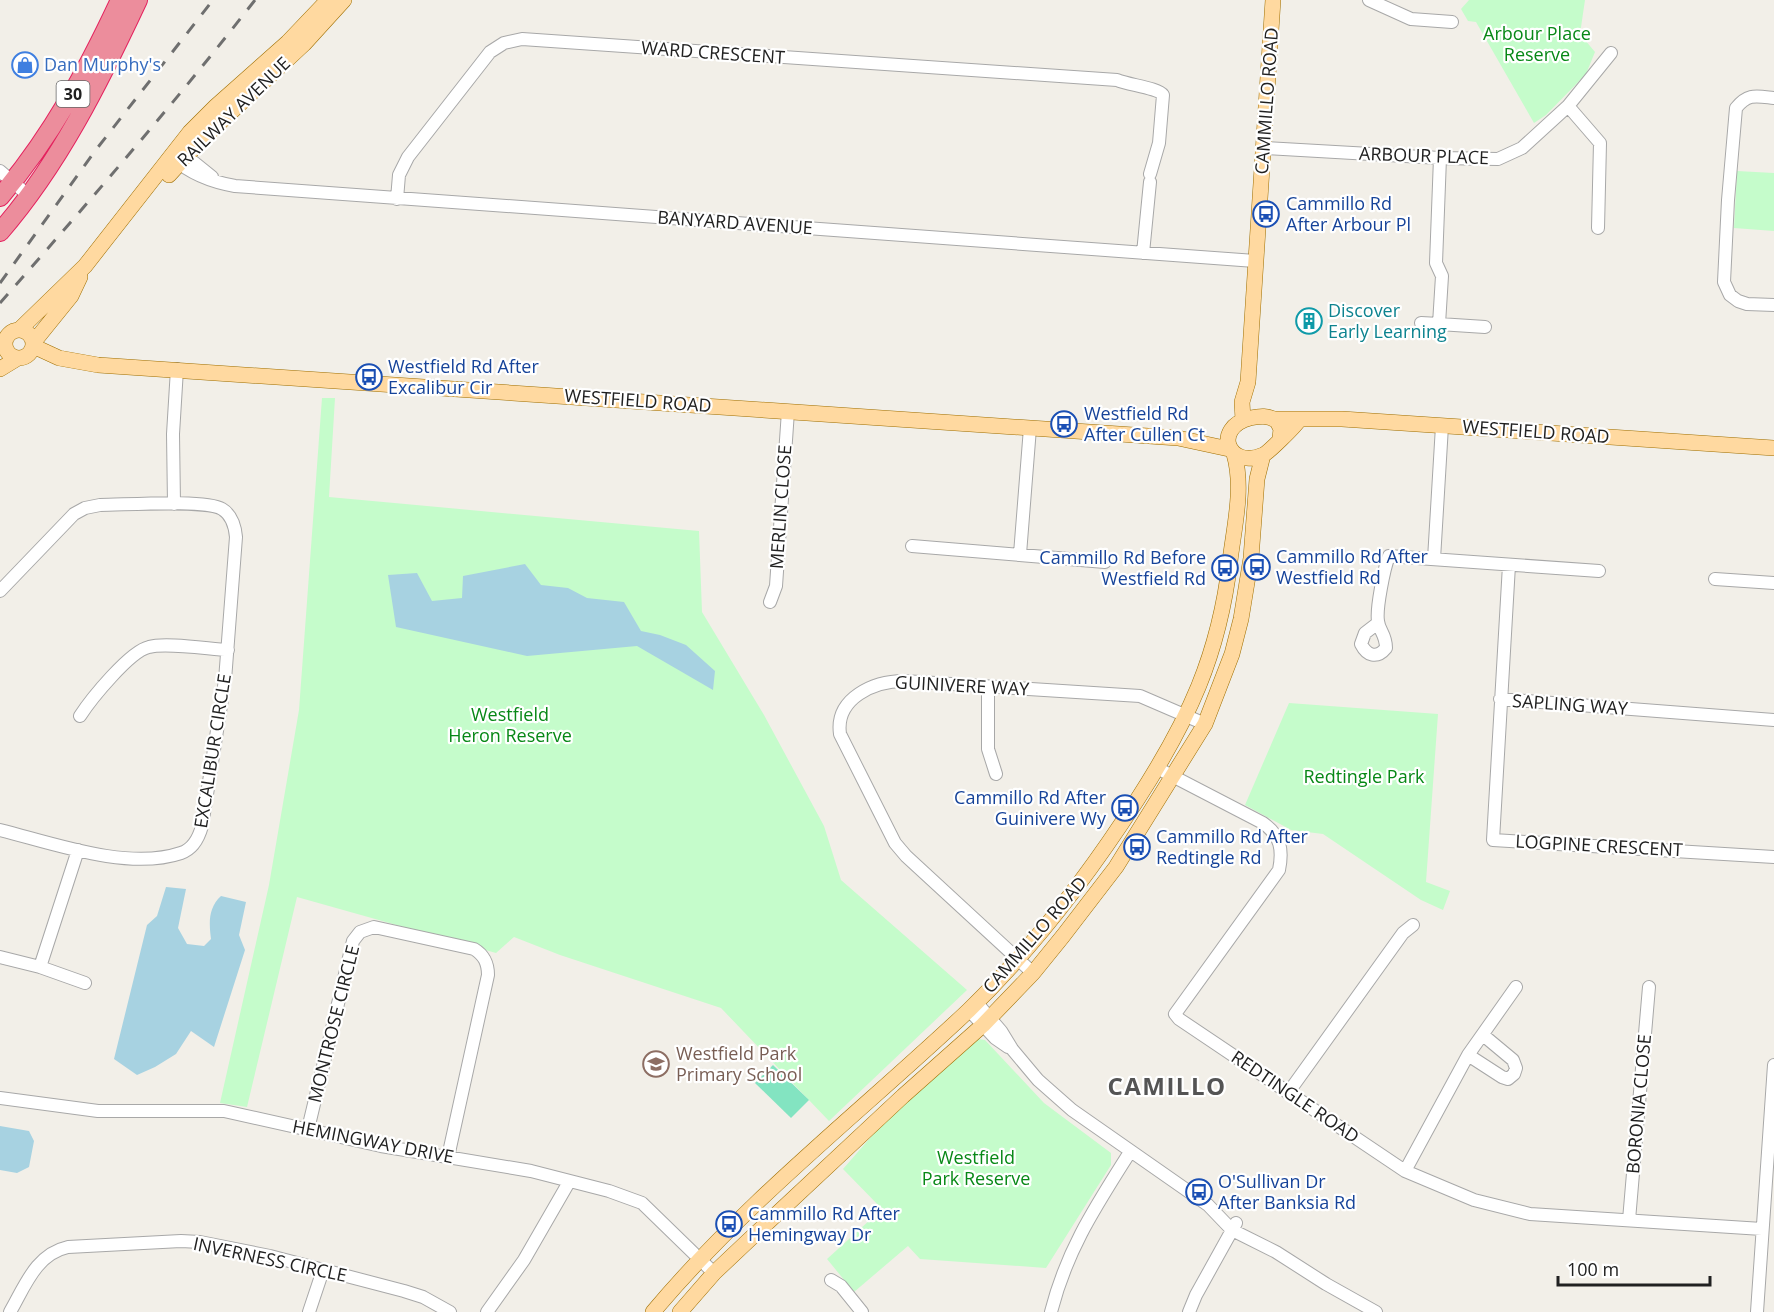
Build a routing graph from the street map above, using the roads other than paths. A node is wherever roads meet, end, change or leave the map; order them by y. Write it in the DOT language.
graph roads {
  1 [pos="120,0"];
  2 [pos="138,0"];
  3 [pos="328,0"];
  4 [pos="344,0"];
  5 [pos="1273,0"];
  6 [pos="1369,0"];
  7 [pos="1452,22"];
  8 [pos="1611,53"];
  9 [pos="265,79"];
  10 [pos="1774,98"];
  11 [pos="216,106"];
  12 [pos="1568,106"];
  13 [pos="1264,148"];
  14 [pos="179,156"];
  15 [pos="1440,158"];
  16 [pos="3,188"];
  17 [pos="397,199"];
  18 [pos="23,203"];
  19 [pos="1598,228"];
  20 [pos="0,232"];
  21 [pos="1143,253"];
  22 [pos="1255,261"];
  23 [pos="85,266"];
  24 [pos="1774,305"];
  25 [pos="1421,323"];
  26 [pos="1439,324"];
  27 [pos="1485,327"];
  28 [pos="19,330"];
  29 [pos="19,351"];
  30 [pos="0,369"];
  31 [pos="177,369"];
  32 [pos="1248,382"];
  33 [pos="788,411"];
  34 [pos="1267,417"];
  35 [pos="1243,420"];
  36 [pos="1299,420"];
  37 [pos="1442,426"];
  38 [pos="1030,428"];
  39 [pos="1230,433"];
  40 [pos="1178,438"];
  41 [pos="1280,438"];
  42 [pos="1774,448"];
  43 [pos="1232,452"];
  44 [pos="1263,455"];
  45 [pos="174,504"];
  46 [pos="912,546"];
  47 [pos="1020,554"];
  48 [pos="1434,559"];
  49 [pos="1105,562"];
  50 [pos="1509,565"];
  51 [pos="1599,571"];
  52 [pos="1714,579"];
  53 [pos="1774,583"];
  54 [pos="0,591"];
  55 [pos="770,602"];
  56 [pos="1378,623"];
  57 [pos="228,650"];
  58 [pos="988,687"];
  59 [pos="1500,699"];
  60 [pos="1187,715"];
  61 [pos="80,716"];
  62 [pos="1774,720"];
  63 [pos="1205,724"];
  64 [pos="1157,768"];
  65 [pos="996,774"];
  66 [pos="1173,777"];
  67 [pos="0,830"];
  68 [pos="78,850"];
  69 [pos="1774,856"];
  70 [pos="1413,925"];
  71 [pos="0,957"];
  72 [pos="1017,959"];
  73 [pos="40,967"];
  74 [pos="1033,973"];
  75 [pos="85,982"];
  76 [pos="1516,987"];
  77 [pos="1649,987"];
  78 [pos="973,1006"];
  79 [pos="986,1021"];
  80 [pos="1483,1035"];
  81 [pos="1468,1055"];
  82 [pos="1774,1065"];
  83 [pos="1288,1093"];
  84 [pos="0,1098"];
  85 [pos="308,1129"];
  86 [pos="1130,1152"];
  87 [pos="448,1157"];
  88 [pos="1405,1171"];
  89 [pos="569,1182"];
  90 [pos="1629,1220"];
  91 [pos="1239,1229"];
  92 [pos="1762,1229"];
  93 [pos="700,1260"];
  94 [pos="323,1270"];
  95 [pos="714,1273"];
  96 [pos="831,1280"];
  97 [pos="9,1312"];
  98 [pos="309,1312"];
  99 [pos="450,1312"];
  100 [pos="487,1312"];
  101 [pos="653,1312"];
  102 [pos="680,1312"];
  103 [pos="862,1312"];
  104 [pos="1051,1312"];
  105 [pos="1190,1312"];
  106 [pos="1376,1312"];
  107 [pos="1757,1312"];
  1 -- 16 [label="highway, 30"];
  2 -- 18 [label="highway, 30"];
  3 -- 11 [label="main road, RAILWAY AVENUE"];
  4 -- 9 [label="main road, RAILWAY AVENUE"];
  5 -- 13 [label="main road, CAMMILLO ROAD"];
  6 -- 7 [label="street"];
  8 -- 12 [label="street, ARBOUR PLACE"];
  9 -- 11 [label="main road"];
  9 -- 14 [label="main road, RAILWAY AVENUE"];
  10 -- 24 [label="street"];
  11 -- 14 [label="main road, RAILWAY AVENUE"];
  12 -- 15 [label="street, ARBOUR PLACE"];
  12 -- 19 [label="street"];
  13 -- 15 [label="street, ARBOUR PLACE"];
  13 -- 22 [label="main road, CAMMILLO ROAD"];
  14 -- 17 [label="street, BANYARD AVENUE"];
  14 -- 23 [label="main road, RAILWAY AVENUE"];
  15 -- 26 [label="street"];
  16 -- 18 [label="street"];
  16 -- 18 [label="street"];
  17 -- 21 [label="street, BANYARD AVENUE"];
  17 -- 21 [label="street, WARD CRESCENT"];
  18 -- 20 [label="highway, 30"];
  21 -- 22 [label="street, BANYARD AVENUE"];
  22 -- 32 [label="main road, CAMMILLO ROAD"];
  23 -- 28 [label="main road, RAILWAY AVENUE"];
  23 -- 29 [label="main road, RAILWAY AVENUE"];
  25 -- 26 [label="street"];
  26 -- 27 [label="street"];
  28 -- 29 [label="main road, WESTFIELD ROAD"];
  28 -- 29 [label="main road, RAILWAY AVENUE"];
  29 -- 30 [label="main road"];
  29 -- 31 [label="main road, WESTFIELD ROAD"];
  31 -- 33 [label="main road, WESTFIELD ROAD"];
  31 -- 45 [label="street"];
  32 -- 34 [label="main road, CAMMILLO ROAD"];
  32 -- 35 [label="main road, CAMMILLO ROAD"];
  33 -- 38 [label="main road, WESTFIELD ROAD"];
  33 -- 55 [label="street, MERLIN CLOSE"];
  34 -- 35 [label="main road"];
  34 -- 36 [label="main road, WESTFIELD ROAD"];
  34 -- 41 [label="main road"];
  35 -- 39 [label="main road"];
  36 -- 37 [label="main road, WESTFIELD ROAD"];
  36 -- 41 [label="main road"];
  37 -- 42 [label="main road, WESTFIELD ROAD"];
  37 -- 48 [label="street"];
  38 -- 40 [label="main road, WESTFIELD ROAD"];
  38 -- 47 [label="street"];
  39 -- 40 [label="main road, WESTFIELD ROAD"];
  39 -- 43 [label="main road"];
  40 -- 43 [label="main road, WESTFIELD ROAD"];
  41 -- 44 [label="main road"];
  43 -- 44 [label="main road"];
  43 -- 60 [label="main road, CAMMILLO ROAD"];
  44 -- 63 [label="main road, CAMMILLO ROAD"];
  45 -- 54 [label="street, EXCALIBUR CIRCLE"];
  45 -- 57 [label="street, EXCALIBUR CIRCLE"];
  46 -- 47 [label="street"];
  47 -- 49 [label="street"];
  48 -- 50 [label="street"];
  48 -- 56 [label="street"];
  50 -- 51 [label="street"];
  50 -- 59 [label="street, SAPLING WAY"];
  52 -- 53 [label="street"];
  57 -- 61 [label="street"];
  57 -- 68 [label="street, EXCALIBUR CIRCLE"];
  58 -- 60 [label="street, GUINIVERE WAY"];
  58 -- 65 [label="street"];
  58 -- 72 [label="street, GUINIVERE WAY"];
  59 -- 62 [label="street, SAPLING WAY"];
  59 -- 69 [label="street, LOGPINE CRESCENT"];
  60 -- 63 [label="street, GUINIVERE WAY"];
  60 -- 64 [label="main road, CAMMILLO ROAD"];
  63 -- 66 [label="main road, CAMMILLO ROAD"];
  64 -- 66 [label="street, REDTINGLE ROAD"];
  64 -- 72 [label="main road, CAMMILLO ROAD"];
  66 -- 74 [label="main road, CAMMILLO ROAD"];
  66 -- 83 [label="street, REDTINGLE ROAD"];
  67 -- 68 [label="street, EXCALIBUR CIRCLE"];
  68 -- 73 [label="street"];
  70 -- 83 [label="street"];
  71 -- 73 [label="street"];
  72 -- 74 [label="street, GUINIVERE WAY"];
  72 -- 78 [label="main road, CAMMILLO ROAD"];
  73 -- 75 [label="street"];
  74 -- 79 [label="main road, CAMMILLO ROAD"];
  76 -- 80 [label="street"];
  77 -- 90 [label="street, BORONIA CLOSE"];
  78 -- 79 [label="street"];
  78 -- 93 [label="main road, CAMMILLO ROAD"];
  79 -- 86 [label="street"];
  79 -- 95 [label="main road, CAMMILLO ROAD"];
  80 -- 81 [label="street"];
  80 -- 81 [label="street"];
  81 -- 88 [label="street"];
  82 -- 92 [label="street"];
  83 -- 88 [label="street, REDTINGLE ROAD"];
  84 -- 85 [label="street, HEMINGWAY DRIVE"];
  85 -- 87 [label="street, HEMINGWAY DRIVE"];
  85 -- 87 [label="street, MONTROSE CIRCLE"];
  86 -- 91 [label="street"];
  86 -- 104 [label="street"];
  87 -- 89 [label="street, HEMINGWAY DRIVE"];
  88 -- 90 [label="street, REDTINGLE ROAD"];
  89 -- 93 [label="street, HEMINGWAY DRIVE"];
  89 -- 100 [label="street"];
  90 -- 92 [label="street, REDTINGLE ROAD"];
  91 -- 105 [label="street"];
  91 -- 106 [label="street"];
  92 -- 107 [label="street"];
  93 -- 95 [label="street, HEMINGWAY DRIVE"];
  93 -- 101 [label="main road, CAMMILLO ROAD"];
  94 -- 97 [label="street, INVERNESS CIRCLE"];
  94 -- 98 [label="street"];
  94 -- 99 [label="street, INVERNESS CIRCLE"];
  95 -- 102 [label="main road, CAMMILLO ROAD"];
  96 -- 103 [label="street"];
}
